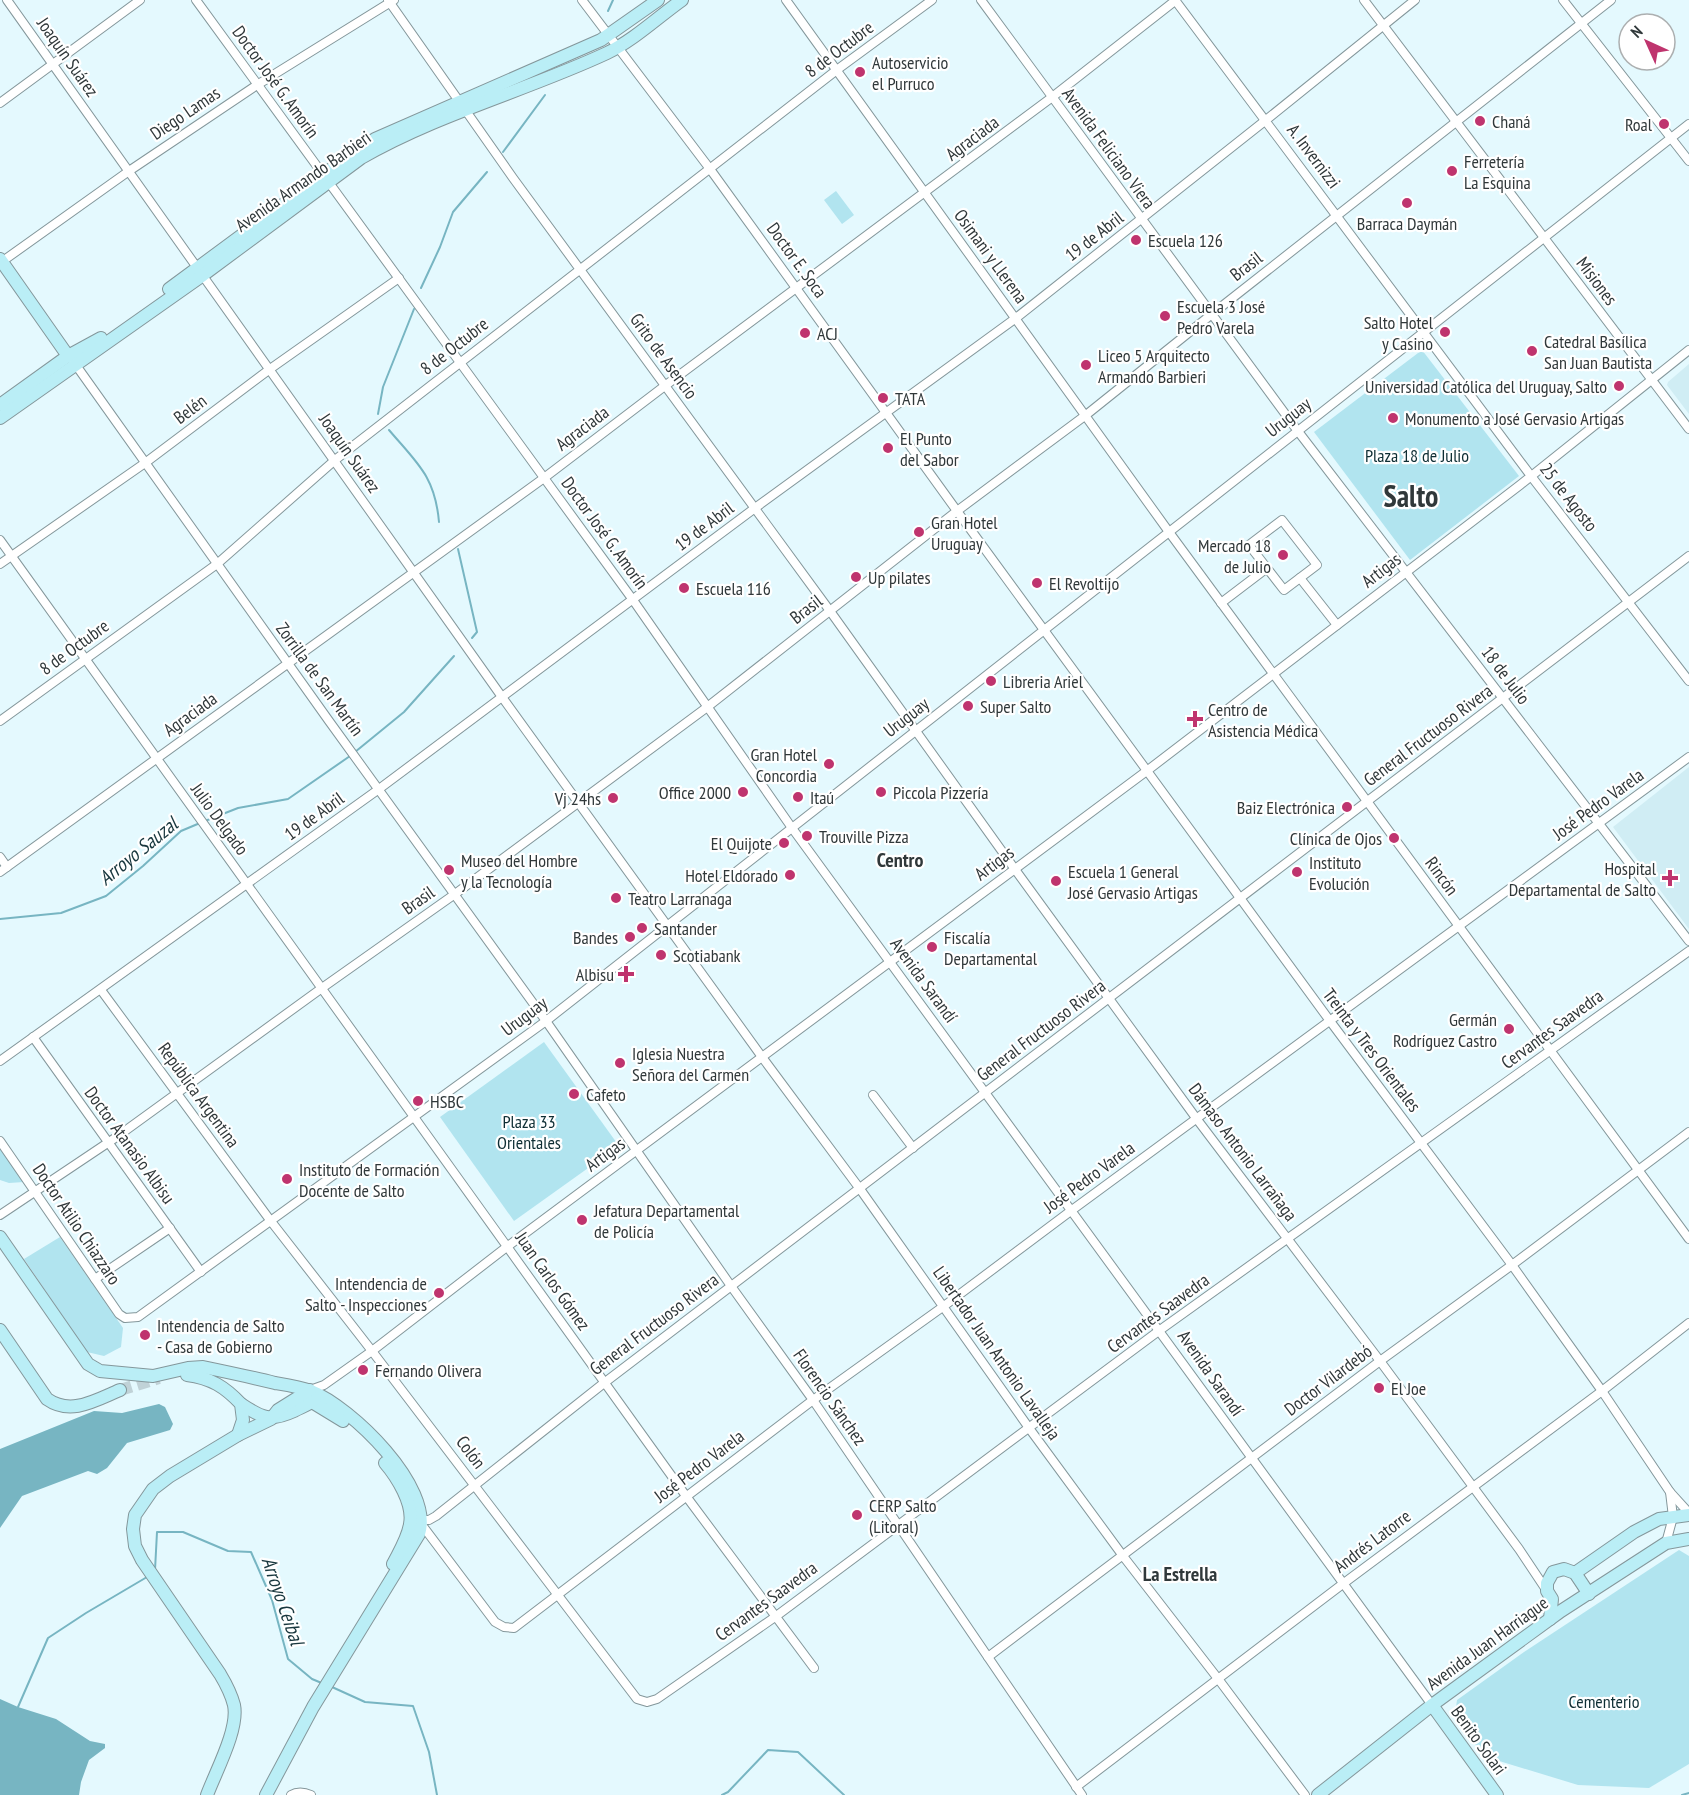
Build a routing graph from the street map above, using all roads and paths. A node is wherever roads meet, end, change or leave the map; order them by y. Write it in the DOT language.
graph roads {
  1 [pos="7,0"];
  2 [pos="140,0"];
  3 [pos="196,0"];
  4 [pos="582,0"];
  5 [pos="658,0"];
  6 [pos="682,0"];
  7 [pos="786,0"];
  8 [pos="932,0"];
  9 [pos="981,0"];
  10 [pos="1175,0"];
  11 [pos="1364,0"];
  12 [pos="1415,0"];
  13 [pos="1563,0"];
  14 [pos="1611,0"];
  15 [pos="391,1"];
  16 [pos="1582,23"];
  17 [pos="1383,25"];
  18 [pos="609,36"];
  19 [pos="618,47"];
  20 [pos="52,63"];
  21 [pos="838,69"];
  22 [pos="257,85"];
  23 [pos="1051,98"];
  24 [pos="0,103"];
  25 [pos="464,105"];
  26 [pos="1266,120"];
  27 [pos="1457,123"];
  28 [pos="1689,124"];
  29 [pos="1671,138"];
  30 [pos="1689,160"];
  31 [pos="710,169"];
  32 [pos="129,171"];
  33 [pos="326,178"];
  34 [pos="926,193"];
  35 [pos="1338,216"];
  36 [pos="1141,220"];
  37 [pos="1545,239"];
  38 [pos="1,261"];
  39 [pos="580,269"];
  40 [pos="200,271"];
  41 [pos="399,279"];
  42 [pos="797,288"];
  43 [pos="1212,314"];
  44 [pos="1016,318"];
  45 [pos="1424,334"];
  46 [pos="1689,350"];
  47 [pos="72,360"];
  48 [pos="460,363"];
  49 [pos="270,369"];
  50 [pos="1652,380"];
  51 [pos="666,385"];
  52 [pos="0,405"];
  53 [pos="886,411"];
  54 [pos="1086,415"];
  55 [pos="0,418"];
  56 [pos="1689,429"];
  57 [pos="1297,430"];
  58 [pos="335,460"];
  59 [pos="145,463"];
  60 [pos="1532,476"];
  61 [pos="544,478"];
  62 [pos="755,508"];
  63 [pos="957,511"];
  64 [pos="1169,532"];
  65 [pos="0,540"];
  66 [pos="11,556"];
  67 [pos="1689,556"];
  68 [pos="0,564"];
  69 [pos="217,564"];
  70 [pos="1267,568"];
  71 [pos="414,572"];
  72 [pos="1406,572"];
  73 [pos="1300,578"];
  74 [pos="633,600"];
  75 [pos="1221,603"];
  76 [pos="1630,603"];
  77 [pos="830,611"];
  78 [pos="1337,625"];
  79 [pos="1044,629"];
  80 [pos="85,660"];
  81 [pos="288,664"];
  82 [pos="1273,674"];
  83 [pos="1689,681"];
  84 [pos="502,697"];
  85 [pos="1503,699"];
  86 [pos="706,708"];
  87 [pos="0,721"];
  88 [pos="916,730"];
  89 [pos="1689,757"];
  90 [pos="156,759"];
  91 [pos="1148,770"];
  92 [pos="379,789"];
  93 [pos="1367,802"];
  94 [pos="579,803"];
  95 [pos="1599,824"];
  96 [pos="792,828"];
  97 [pos="0,857"];
  98 [pos="1014,868"];
  99 [pos="4,869"];
  100 [pos="247,885"];
  101 [pos="455,894"];
  102 [pos="1241,898"];
  103 [pos="667,926"];
  104 [pos="1458,926"];
  105 [pos="1689,941"];
  106 [pos="1689,951"];
  107 [pos="890,961"];
  108 [pos="322,988"];
  109 [pos="101,990"];
  110 [pos="1109,999"];
  111 [pos="546,1021"];
  112 [pos="1330,1021"];
  113 [pos="33,1037"];
  114 [pos="1551,1051"];
  115 [pos="762,1057"];
  116 [pos="0,1060"];
  117 [pos="178,1092"];
  118 [pos="986,1092"];
  119 [pos="873,1095"];
  120 [pos="415,1117"];
  121 [pos="1197,1118"];
  122 [pos="1689,1132"];
  123 [pos="0,1141"];
  124 [pos="108,1143"];
  125 [pos="1422,1144"];
  126 [pos="913,1148"];
  127 [pos="637,1151"];
  128 [pos="1638,1171"];
  129 [pos="860,1189"];
  130 [pos="36,1191"];
  131 [pos="1072,1210"];
  132 [pos="0,1215"];
  133 [pos="270,1220"];
  134 [pos="170,1228"];
  135 [pos="0,1236"];
  136 [pos="1287,1239"];
  137 [pos="1689,1239"];
  138 [pos="508,1246"];
  139 [pos="1512,1265"];
  140 [pos="201,1272"];
  141 [pos="95,1279"];
  142 [pos="731,1286"];
  143 [pos="944,1306"];
  144 [pos="131,1319"];
  145 [pos="1689,1323"];
  146 [pos="0,1330"];
  147 [pos="1161,1330"];
  148 [pos="372,1351"];
  149 [pos="1380,1361"];
  150 [pos="187,1375"];
  151 [pos="604,1383"];
  152 [pos="120,1390"];
  153 [pos="1602,1391"];
  154 [pos="311,1396"];
  155 [pos="813,1400"];
  156 [pos="241,1404"];
  157 [pos="270,1419"];
  158 [pos="1029,1428"];
  159 [pos="238,1435"];
  160 [pos="1251,1459"];
  161 [pos="474,1484"];
  162 [pos="1473,1487"];
  163 [pos="1670,1492"];
  164 [pos="686,1496"];
  165 [pos="1689,1514"];
  166 [pos="1673,1517"];
  167 [pos="419,1525"];
  168 [pos="898,1525"];
  169 [pos="1689,1539"];
  170 [pos="1666,1543"];
  171 [pos="1123,1556"];
  172 [pos="1575,1573"];
  173 [pos="1344,1583"];
  174 [pos="1589,1594"];
  175 [pos="560,1595"];
  176 [pos="1550,1595"];
  177 [pos="1565,1609"];
  178 [pos="775,1617"];
  179 [pos="1550,1619"];
  180 [pos="988,1657"];
  181 [pos="814,1668"];
  182 [pos="1219,1680"];
  183 [pos="647,1702"];
  184 [pos="1432,1705"];
  185 [pos="304,1724"];
  186 [pos="1079,1791"];
  187 [pos="207,1795"];
  188 [pos="257,1795"];
  189 [pos="266,1795"];
  190 [pos="291,1795"];
  191 [pos="311,1795"];
  192 [pos="1305,1795"];
  193 [pos="1318,1795"];
  194 [pos="1497,1795"];
  1 -- 20 [label="street, Joaquín Suárez"];
  2 -- 20 [label="street"];
  3 -- 22 [label="street, Doctor José G. Amorín"];
  4 -- 18 [label="street, Doctor E. Soca"];
  5 -- 18 [label="street, Avenida Armando Barbieri"];
  6 -- 19 [label="street, Avenida Armando Barbieri"];
  7 -- 21 [label="street, Osimani y Llerena"];
  8 -- 21 [label="street, 8 de Octubre"];
  9 -- 23 [label="street, Avenida Feliciano Viera"];
  10 -- 23 [label="street, Agraciada"];
  10 -- 26 [label="street, A. Invernizzi"];
  11 -- 17 [label="street, Misiones"];
  12 -- 17 [label="street, 19 de Abril"];
  13 -- 16 [label="street"];
  14 -- 16 [label="street, Brasil"];
  15 -- 22 [label="street, Diego Lamas"];
  15 -- 25 [label="street, Grito de Asencio"];
  16 -- 27 [label="street, Brasil"];
  16 -- 29 [label="street"];
  17 -- 26 [label="street, 19 de Abril"];
  17 -- 27 [label="street, Misiones"];
  18 -- 19 [label="street, Doctor E. Soca"];
  18 -- 25 [label="street, Avenida Armando Barbieri"];
  19 -- 25 [label="street, Avenida Armando Barbieri"];
  19 -- 31 [label="street, Doctor E. Soca"];
  20 -- 24 [label="street"];
  20 -- 32 [label="street, Joaquín Suárez"];
  21 -- 31 [label="street, 8 de Octubre"];
  21 -- 34 [label="street, Osimani y Llerena"];
  22 -- 32 [label="street, Diego Lamas"];
  22 -- 33 [label="street, Doctor José G. Amorín"];
  23 -- 34 [label="street, Agraciada"];
  23 -- 36 [label="street, Avenida Feliciano Viera"];
  25 -- 33 [label="street, Avenida Armando Barbieri"];
  25 -- 39 [label="street, Grito de Asencio"];
  26 -- 35 [label="street, A. Invernizzi"];
  26 -- 36 [label="street, 19 de Abril"];
  27 -- 35 [label="street, Brasil"];
  27 -- 37 [label="street, Misiones"];
  28 -- 29 [label="street, Uruguay"];
  29 -- 30 [label="street"];
  29 -- 37 [label="street, Uruguay"];
  31 -- 39 [label="street, 8 de Octubre"];
  31 -- 42 [label="street, Doctor E. Soca"];
  32 -- 38 [label="street, Diego Lamas"];
  32 -- 40 [label="street, Joaquín Suárez"];
  33 -- 40 [label="street, Avenida Armando Barbieri"];
  33 -- 41 [label="street, Doctor José G. Amorín"];
  34 -- 42 [label="street, Agraciada"];
  34 -- 44 [label="street, Osimani y Llerena"];
  35 -- 43 [label="street, Brasil"];
  35 -- 45 [label="street, A. Invernizzi"];
  36 -- 43 [label="street, Avenida Feliciano Viera"];
  36 -- 44 [label="street, 19 de Abril"];
  37 -- 45 [label="street, Uruguay"];
  37 -- 50 [label="street, Misiones"];
  38 -- 47 [label="street"];
  39 -- 48 [label="street, 8 de Octubre"];
  39 -- 51 [label="street, Grito de Asencio"];
  40 -- 47 [label="street, Avenida Armando Barbieri"];
  40 -- 49 [label="street, Joaquín Suárez"];
  41 -- 48 [label="street, Doctor José G. Amorín"];
  41 -- 49 [label="street, Belén"];
  42 -- 51 [label="street, Agraciada"];
  42 -- 53 [label="street, Doctor E. Soca"];
  43 -- 54 [label="street, Brasil"];
  43 -- 57 [label="street, Avenida Feliciano Viera"];
  44 -- 53 [label="street, 19 de Abril"];
  44 -- 54 [label="street, Osimani y Llerena"];
  45 -- 57 [label="street, Uruguay"];
  45 -- 60 [label="street, 25 de Agosto"];
  46 -- 50 [label="street, Artigas"];
  47 -- 52 [label="street, Avenida Armando Barbieri"];
  47 -- 55 [label="street, Avenida Armando Barbieri"];
  47 -- 59 [label="street, Zorrilla de San Martín"];
  48 -- 58 [label="street, 8 de Octubre"];
  48 -- 61 [label="street, Doctor José G. Amorín"];
  49 -- 58 [label="street, Joaquín Suárez"];
  49 -- 59 [label="street, Belén"];
  50 -- 56 [label="street, Misiones"];
  50 -- 60 [label="street, Artigas"];
  51 -- 61 [label="street, Agraciada"];
  51 -- 62 [label="street, Grito de Asencio"];
  53 -- 62 [label="street, 19 de Abril"];
  53 -- 63 [label="street, Doctor E. Soca"];
  54 -- 63 [label="street, Brasil"];
  54 -- 64 [label="street, Osimani y Llerena"];
  57 -- 64 [label="street, Uruguay"];
  57 -- 72 [label="street, 18 de Julio"];
  58 -- 69 [label="street, 8 de Octubre"];
  58 -- 71 [label="street, Joaquín Suárez"];
  59 -- 66 [label="street, Belén"];
  59 -- 69 [label="street, Zorrilla de San Martín"];
  60 -- 72 [label="street, Artigas"];
  60 -- 76 [label="street, 25 de Agosto"];
  61 -- 71 [label="street, Agraciada"];
  61 -- 74 [label="street, Doctor José G. Amorín"];
  62 -- 74 [label="street, 19 de Abril"];
  62 -- 77 [label="street, Grito de Asencio"];
  63 -- 77 [label="street, Brasil"];
  63 -- 79 [label="street, Doctor E. Soca"];
  64 -- 75 [label="street, Rincón"];
  64 -- 79 [label="street, Uruguay"];
  65 -- 66 [label="street, Julio Delgado"];
  66 -- 68 [label="street, Belén"];
  66 -- 80 [label="street, Julio Delgado"];
  67 -- 76 [label="street, General Fructuoso Rivera"];
  69 -- 80 [label="street, 8 de Octubre"];
  69 -- 81 [label="street, Zorrilla de San Martín"];
  70 -- 73 [label="street"];
  70 -- 73 [label="street"];
  70 -- 75 [label="street"];
  71 -- 81 [label="street, Agraciada"];
  71 -- 84 [label="street, Joaquín Suárez"];
  72 -- 78 [label="street, Artigas"];
  72 -- 85 [label="street, 18 de Julio"];
  73 -- 78 [label="street"];
  74 -- 84 [label="street, 19 de Abril"];
  74 -- 86 [label="street, Doctor José G. Amorín"];
  75 -- 82 [label="street, Rincón"];
  76 -- 83 [label="street, 25 de Agosto"];
  76 -- 85 [label="street, General Fructuoso Rivera"];
  77 -- 86 [label="street, Brasil"];
  77 -- 88 [label="street, Grito de Asencio"];
  78 -- 82 [label="street, Artigas"];
  79 -- 88 [label="street, Uruguay"];
  79 -- 91 [label="street, Treinta y Tres Orientales"];
  80 -- 87 [label="street, 8 de Octubre"];
  80 -- 90 [label="street, Julio Delgado"];
  81 -- 90 [label="street, Agraciada"];
  81 -- 92 [label="street, Zorrilla de San Martín"];
  82 -- 91 [label="street, Artigas"];
  82 -- 93 [label="street, Rincón"];
  84 -- 92 [label="street, 19 de Abril"];
  84 -- 94 [label="street, Joaquín Suárez"];
  85 -- 93 [label="street, General Fructuoso Rivera"];
  85 -- 95 [label="street, 18 de Julio"];
  86 -- 94 [label="street, Brasil"];
  86 -- 96 [label="street, Doctor José G. Amorín"];
  88 -- 96 [label="street, Uruguay"];
  88 -- 98 [label="street, Dámaso Antonio Larrañaga"];
  89 -- 95 [label="street, José Pedro Varela"];
  90 -- 99 [label="street, Agraciada"];
  90 -- 100 [label="street, Julio Delgado"];
  91 -- 98 [label="street, Artigas"];
  91 -- 102 [label="street, Treinta y Tres Orientales"];
  92 -- 100 [label="street, 19 de Abril"];
  92 -- 101 [label="street, Zorrilla de San Martín"];
  93 -- 102 [label="street, General Fructuoso Rivera"];
  93 -- 104 [label="street, Rincón"];
  94 -- 101 [label="street, Brasil"];
  94 -- 103 [label="street, Joaquín Suárez"];
  95 -- 104 [label="street, José Pedro Varela"];
  95 -- 105 [label="street, 18 de Julio"];
  96 -- 103 [label="street, Uruguay"];
  96 -- 107 [label="street, Avenida Sarandí"];
  97 -- 99 [label="street"];
  98 -- 107 [label="street, Artigas"];
  98 -- 110 [label="street, Dámaso Antonio Larrañaga"];
  100 -- 108 [label="street, Julio Delgado"];
  100 -- 109 [label="street, 19 de Abril"];
  101 -- 108 [label="street, Brasil"];
  101 -- 111 [label="street, Zorrilla de San Martín"];
  102 -- 110 [label="street, General Fructuoso Rivera"];
  102 -- 112 [label="street, Treinta y Tres Orientales"];
  103 -- 111 [label="street, Uruguay"];
  103 -- 115 [label="street, Libertador Juan Antonio Lavalleja"];
  104 -- 112 [label="street, José Pedro Varela"];
  104 -- 114 [label="street, Rincón"];
  106 -- 114 [label="street, Cervantes Saavedra"];
  107 -- 115 [label="street, Artigas"];
  107 -- 118 [label="street, Avenida Sarandí"];
  108 -- 117 [label="street, Brasil"];
  108 -- 120 [label="street, Julio Delgado"];
  109 -- 113 [label="street, 19 de Abril"];
  109 -- 117 [label="street, República Argentina"];
  110 -- 118 [label="street, General Fructuoso Rivera"];
  110 -- 121 [label="street, Dámaso Antonio Larrañaga"];
  111 -- 120 [label="street, Uruguay"];
  111 -- 127 [label="street, Florencio Sánchez"];
  112 -- 121 [label="street, José Pedro Varela"];
  112 -- 125 [label="street, Treinta y Tres Orientales"];
  113 -- 116 [label="street, 19 de Abril"];
  113 -- 124 [label="street, Doctor Atanasio Albisu"];
  114 -- 125 [label="street, Cervantes Saavedra"];
  114 -- 128 [label="street, Rincón"];
  115 -- 127 [label="street, Artigas"];
  115 -- 129 [label="street, Libertador Juan Antonio Lavalleja"];
  117 -- 124 [label="street, Brasil"];
  117 -- 133 [label="street, República Argentina"];
  118 -- 126 [label="street, General Fructuoso Rivera"];
  118 -- 131 [label="street, Avenida Sarandí"];
  119 -- 126 [label="street"];
  120 -- 133 [label="street, Uruguay"];
  120 -- 138 [label="street, Juan Carlos Gómez"];
  121 -- 131 [label="street, José Pedro Varela"];
  121 -- 136 [label="street, Dámaso Antonio Larrañaga"];
  122 -- 128 [label="street, Doctor Vilardebó"];
  123 -- 130 [label="street, Doctor Atilio Chiazzaro"];
  124 -- 130 [label="street, Brasil"];
  124 -- 134 [label="street, Doctor Atanasio Albisu"];
  125 -- 136 [label="street, Cervantes Saavedra"];
  125 -- 139 [label="street, Treinta y Tres Orientales"];
  126 -- 129 [label="street, General Fructuoso Rivera"];
  127 -- 138 [label="street, Artigas"];
  127 -- 142 [label="street, Florencio Sánchez"];
  128 -- 137 [label="street, Rincón"];
  128 -- 139 [label="street, Doctor Vilardebó"];
  129 -- 142 [label="street, General Fructuoso Rivera"];
  129 -- 143 [label="street, Libertador Juan Antonio Lavalleja"];
  130 -- 132 [label="street, Brasil"];
  130 -- 141 [label="street, Doctor Atilio Chiazzaro"];
  131 -- 143 [label="street, José Pedro Varela"];
  131 -- 147 [label="street, Avenida Sarandí"];
  133 -- 140 [label="street, Uruguay"];
  133 -- 148 [label="street, Colón"];
  134 -- 140 [label="street, Doctor Atanasio Albisu"];
  134 -- 141 [label="street"];
  135 -- 154 [label="street"];
  136 -- 147 [label="street, Cervantes Saavedra"];
  136 -- 149 [label="street, Dámaso Antonio Larrañaga"];
  138 -- 148 [label="street, Artigas"];
  138 -- 151 [label="street, Juan Carlos Gómez"];
  139 -- 149 [label="street, Doctor Vilardebó"];
  139 -- 153 [label="street, Treinta y Tres Orientales"];
  140 -- 144 [label="street, Uruguay"];
  141 -- 144 [label="street, Doctor Atilio Chiazzaro"];
  142 -- 151 [label="street, General Fructuoso Rivera"];
  142 -- 155 [label="street, Florencio Sánchez"];
  143 -- 155 [label="street, José Pedro Varela"];
  143 -- 158 [label="street, Libertador Juan Antonio Lavalleja"];
  145 -- 153 [label="street, Andrés Latorre"];
  146 -- 152 [label="street"];
  147 -- 158 [label="street, Cervantes Saavedra"];
  147 -- 160 [label="street, Avenida Sarandí"];
  148 -- 154 [label="street, Artigas"];
  148 -- 161 [label="street, Colón"];
  149 -- 160 [label="street, Doctor Vilardebó"];
  149 -- 162 [label="street, Dámaso Antonio Larrañaga"];
  150 -- 156 [label="street"];
  151 -- 161 [label="street, General Fructuoso Rivera"];
  151 -- 164 [label="street, Juan Carlos Gómez"];
  153 -- 162 [label="street, Andrés Latorre"];
  153 -- 163 [label="street, Treinta y Tres Orientales"];
  154 -- 157 [label="street"];
  154 -- 167 [label="street"];
  155 -- 164 [label="street, José Pedro Varela"];
  155 -- 168 [label="street, Florencio Sánchez"];
  156 -- 157 [label="street"];
  156 -- 159 [label="street"];
  157 -- 159 [label="street"];
  158 -- 168 [label="street, Cervantes Saavedra"];
  158 -- 171 [label="street, Libertador Juan Antonio Lavalleja"];
  159 -- 187 [label="street"];
  160 -- 171 [label="street, Doctor Vilardebó"];
  160 -- 173 [label="street, Avenida Sarandí"];
  161 -- 167 [label="street, General Fructuoso Rivera"];
  161 -- 175 [label="street, Colón"];
  162 -- 173 [label="street, Andrés Latorre"];
  162 -- 176 [label="street, Dámaso Antonio Larrañaga"];
  163 -- 165 [label="street, Treinta y Tres Orientales"];
  163 -- 166 [label="street, Treinta y Tres Orientales"];
  164 -- 175 [label="street, José Pedro Varela"];
  164 -- 178 [label="street, Juan Carlos Gómez"];
  165 -- 166 [label="street"];
  166 -- 170 [label="street, Treinta y Tres Orientales"];
  166 -- 172 [label="street"];
  167 -- 175 [label="street, José Pedro Varela"];
  167 -- 185 [label="street"];
  168 -- 178 [label="street, Cervantes Saavedra"];
  168 -- 180 [label="street, Florencio Sánchez"];
  169 -- 170 [label="street, Avenida Juan Harriague"];
  170 -- 174 [label="street, Avenida Juan Harriague"];
  171 -- 180 [label="street, Doctor Vilardebó"];
  171 -- 182 [label="street, Libertador Juan Antonio Lavalleja"];
  172 -- 174 [label="street"];
  172 -- 176 [label="street"];
  173 -- 182 [label="street, Andrés Latorre"];
  173 -- 184 [label="street, Avenida Sarandí"];
  174 -- 177 [label="street, Avenida Juan Harriague"];
  175 -- 183 [label="street, Colón"];
  176 -- 177 [label="street"];
  176 -- 179 [label="street"];
  177 -- 179 [label="street, Avenida Juan Harriague"];
  178 -- 181 [label="street, Juan Carlos Gómez"];
  178 -- 183 [label="street, Cervantes Saavedra"];
  179 -- 184 [label="street, Avenida Juan Harriague"];
  180 -- 186 [label="street, Florencio Sánchez"];
  182 -- 186 [label="street, Andrés Latorre"];
  182 -- 192 [label="street, Libertador Juan Antonio Lavalleja"];
  184 -- 193 [label="street, Avenida Juan Harriague"];
  184 -- 194 [label="street, Benito Solari"];
  185 -- 188 [label="street"];
  185 -- 189 [label="street"];
  190 -- 191 [label="street"];
}
